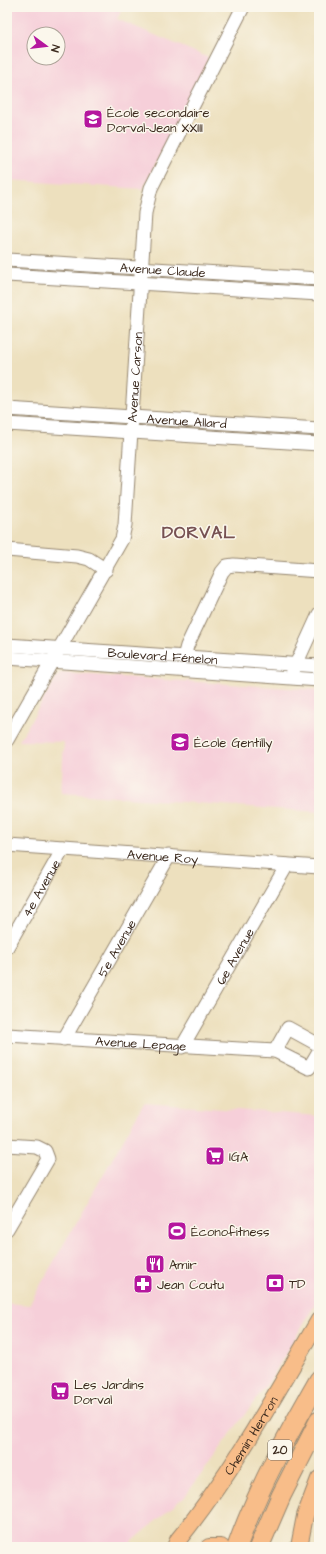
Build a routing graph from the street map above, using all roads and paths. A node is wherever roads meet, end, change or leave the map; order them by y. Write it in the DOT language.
graph roads {
  1 [pos="243,7"];
  2 [pos="7,260"];
  3 [pos="141,268"];
  4 [pos="7,275"];
  5 [pos="319,279"];
  6 [pos="140,283"];
  7 [pos="319,294"];
  8 [pos="7,409"];
  9 [pos="132,418"];
  10 [pos="7,424"];
  11 [pos="319,429"];
  12 [pos="131,431"];
  13 [pos="319,444"];
  14 [pos="7,550"];
  15 [pos="106,570"];
  16 [pos="319,571"];
  17 [pos="319,614"];
  18 [pos="7,645"];
  19 [pos="60,648"];
  20 [pos="184,657"];
  21 [pos="7,658"];
  22 [pos="52,662"];
  23 [pos="295,665"];
  24 [pos="319,666"];
  25 [pos="289,678"];
  26 [pos="319,680"];
  27 [pos="7,740"];
  28 [pos="7,845"];
  29 [pos="63,849"];
  30 [pos="169,856"];
  31 [pos="287,865"];
  32 [pos="319,868"];
  33 [pos="7,947"];
  34 [pos="7,1035"];
  35 [pos="64,1039"];
  36 [pos="319,1045"];
  37 [pos="182,1047"];
  38 [pos="319,1051"];
  39 [pos="275,1052"];
  40 [pos="7,1145"];
  41 [pos="7,1229"];
  42 [pos="319,1320"];
  43 [pos="319,1380"];
  44 [pos="319,1422"];
  45 [pos="319,1479"];
  46 [pos="263,1539"];
  47 [pos="175,1547"];
  48 [pos="209,1547"];
  49 [pos="221,1547"];
  50 [pos="237,1547"];
  51 [pos="299,1547"];
  1 -- 3 [label="street, Avenue Carson"];
  2 -- 3 [label="street, Avenue Claude"];
  3 -- 5 [label="street, Avenue Claude"];
  3 -- 6 [label="street, Avenue Carson"];
  4 -- 6 [label="street, Avenue Claude"];
  6 -- 7 [label="street, Avenue Claude"];
  6 -- 9 [label="street, Avenue Carson"];
  8 -- 9 [label="street, Avenue Allard"];
  9 -- 11 [label="street, Avenue Allard"];
  9 -- 12 [label="street, Avenue Carson"];
  10 -- 12 [label="street, Avenue Allard"];
  12 -- 13 [label="street, Avenue Allard"];
  12 -- 15 [label="street, Avenue Carson"];
  14 -- 15 [label="street"];
  15 -- 19 [label="street, Avenue Carson"];
  16 -- 20 [label="street"];
  17 -- 23 [label="street"];
  18 -- 19 [label="street, Boulevard Fénelon"];
  19 -- 20 [label="street, Boulevard Fénelon"];
  19 -- 22 [label="street, Avenue Carson"];
  20 -- 23 [label="street, Boulevard Fénelon"];
  21 -- 22 [label="street, Boulevard Fénelon"];
  22 -- 25 [label="street, Boulevard Fénelon"];
  22 -- 27 [label="street, Avenue Carson"];
  23 -- 24 [label="street, Boulevard Fénelon"];
  23 -- 25 [label="street"];
  25 -- 26 [label="street, Boulevard Fénelon"];
  28 -- 29 [label="street, Avenue Roy"];
  29 -- 30 [label="street, Avenue Roy"];
  29 -- 33 [label="street, 4e Avenue"];
  30 -- 31 [label="street, Avenue Roy"];
  30 -- 35 [label="street, 5e Avenue"];
  31 -- 32 [label="street, Avenue Roy"];
  31 -- 37 [label="street, 6e Avenue"];
  34 -- 35 [label="street, Avenue Lepage"];
  35 -- 37 [label="street, Avenue Lepage"];
  36 -- 39 [label="street"];
  37 -- 39 [label="street, Avenue Lepage"];
  38 -- 39 [label="street, Avenue Lepage"];
  40 -- 41 [label="street"];
  42 -- 47 [label="main road, Chemin Herron"];
  43 -- 50 [label="highway, 20"];
  44 -- 46 [label="highway, 20"];
  45 -- 51 [label="main road"];
  48 -- 49 [label="main road"];
}
